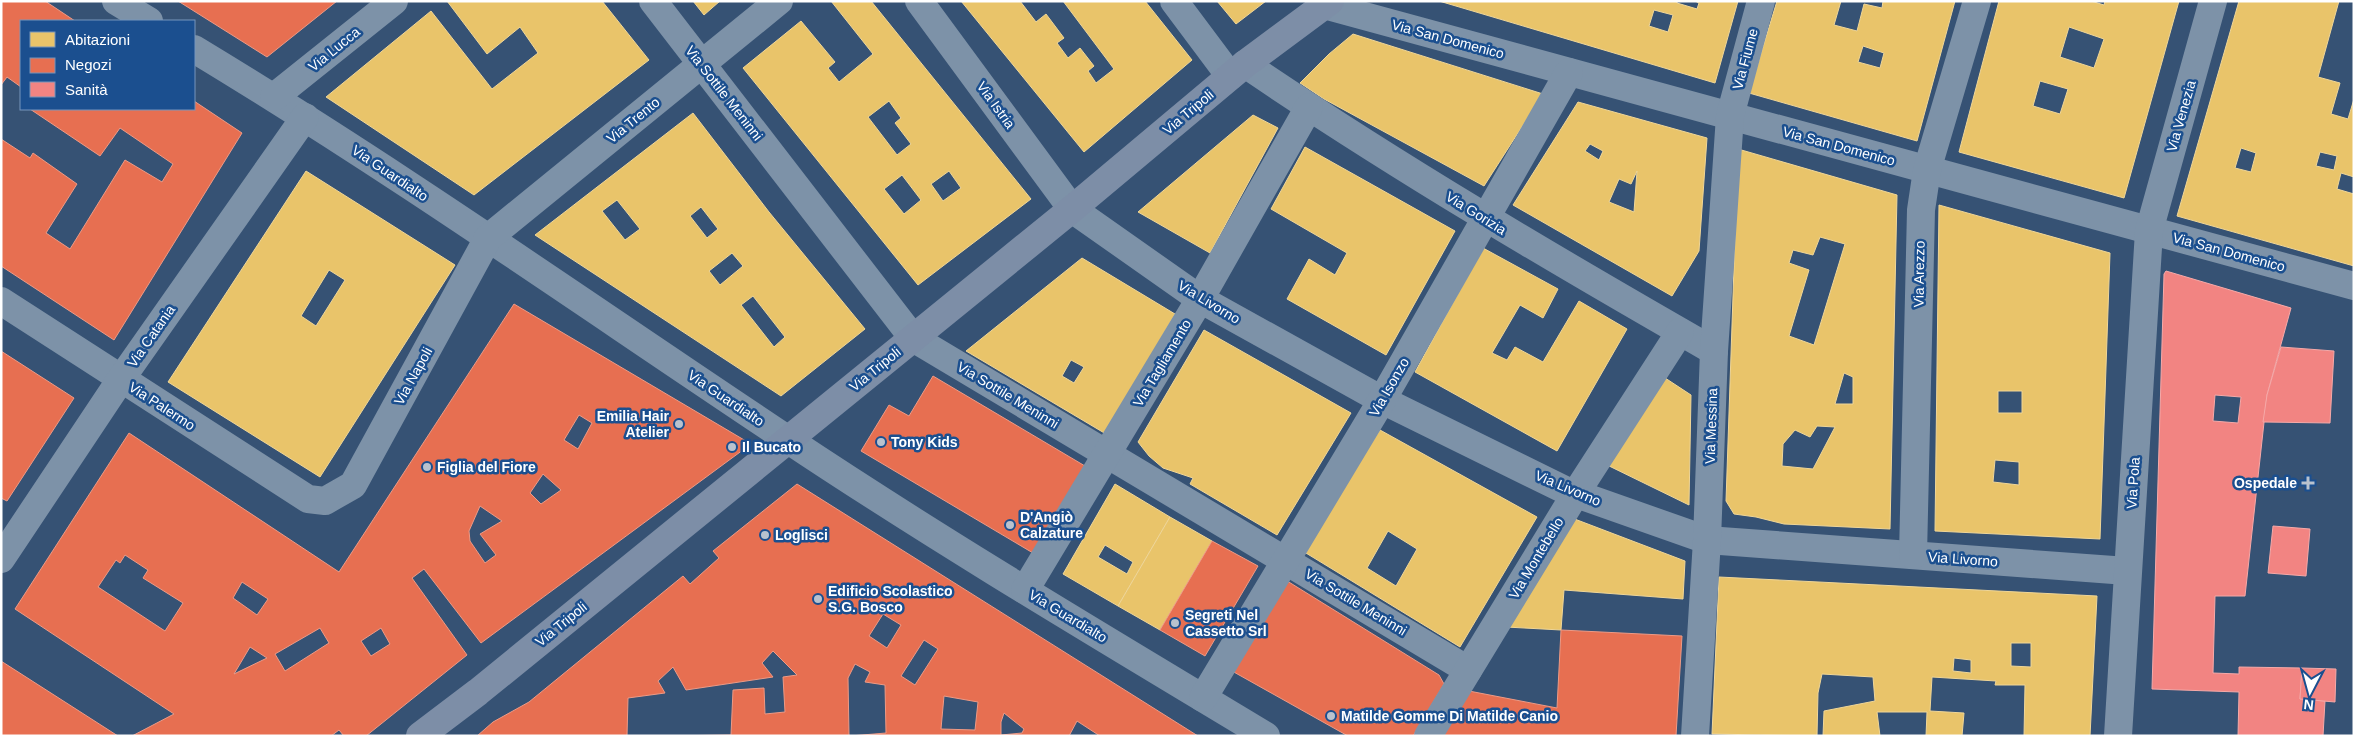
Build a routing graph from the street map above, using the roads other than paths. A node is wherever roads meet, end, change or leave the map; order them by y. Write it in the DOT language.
graph roads {
  1 [pos="116,1"];
  2 [pos="394,1"];
  3 [pos="653,1"];
  4 [pos="779,1"];
  5 [pos="919,1"];
  6 [pos="1174,1"];
  7 [pos="1761,1"];
  8 [pos="1977,1"];
  9 [pos="2212,1"];
  10 [pos="1327,3"];
  11 [pos="147,20"];
  12 [pos="195,50"];
  13 [pos="702,64"];
  14 [pos="1238,70"];
  15 [pos="1569,72"];
  16 [pos="274,97"];
  17 [pos="1309,107"];
  18 [pos="1730,116"];
  19 [pos="305,117"];
  20 [pos="1927,170"];
  21 [pos="1072,210"];
  22 [pos="1484,218"];
  23 [pos="2149,231"];
  24 [pos="488,238"];
  25 [pos="2354,286"];
  26 [pos="1200,299"];
  27 [pos="1,301"];
  28 [pos="1680,332"];
  29 [pos="914,338"];
  30 [pos="1714,352"];
  31 [pos="121,379"];
  32 [pos="1382,400"];
  33 [pos="787,439"];
  34 [pos="1107,454"];
  35 [pos="1576,494"];
  36 [pos="326,501"];
  37 [pos="1707,540"];
  38 [pos="1913,555"];
  39 [pos="1,559"];
  40 [pos="1286,560"];
  41 [pos="2127,571"];
  42 [pos="1025,590"];
  43 [pos="1468,670"];
  44 [pos="1203,698"];
  45 [pos="420,736"];
  46 [pos="1266,736"];
  47 [pos="1428,736"];
  48 [pos="1695,736"];
  49 [pos="2118,736"];
  1 -- 11 [label="street"];
  2 -- 16 [label="street, Via Lucca"];
  3 -- 13 [label="street, Via Sottile Meninni"];
  4 -- 13 [label="street, Via Trento"];
  5 -- 21 [label="street, Via Istria"];
  6 -- 14 [label="street, Via Gorizia"];
  7 -- 18 [label="street, Via Fiume"];
  8 -- 20 [label="street, Via Arezzo"];
  9 -- 23 [label="street, Via Venezia"];
  10 -- 14 [label="main road, Via Tripoli"];
  10 -- 15 [label="street, Via San Domenico"];
  12 -- 16 [label="street, Via Guardialto"];
  13 -- 24 [label="street, Via Trento"];
  13 -- 29 [label="street, Via Sottile Meninni"];
  14 -- 17 [label="street, Via Gorizia"];
  14 -- 21 [label="main road, Via Tripoli"];
  15 -- 18 [label="street, Via San Domenico"];
  15 -- 22 [label="street, Via Isonzo"];
  16 -- 19 [label="street, Via Guardialto"];
  17 -- 22 [label="street, Via Gorizia"];
  17 -- 26 [label="street, Via Tagliamento"];
  18 -- 20 [label="street, Via San Domenico"];
  18 -- 30 [label="street, Via Messina"];
  19 -- 24 [label="street, Via Guardialto"];
  19 -- 31 [label="street, Via Catania"];
  20 -- 23 [label="street, Via San Domenico"];
  20 -- 38 [label="street, Via Arezzo"];
  21 -- 26 [label="street, Via Livorno"];
  21 -- 29 [label="main road, Via Tripoli"];
  22 -- 28 [label="street, Via Gorizia"];
  22 -- 32 [label="street, Via Isonzo"];
  23 -- 25 [label="street, Via San Domenico"];
  23 -- 41 [label="street, Via Pola"];
  24 -- 33 [label="street, Via Guardialto"];
  24 -- 36 [label="street, Via Napoli"];
  26 -- 32 [label="street, Via Livorno"];
  26 -- 34 [label="street, Via Tagliamento"];
  27 -- 31 [label="street, Via Palermo"];
  28 -- 30 [label="street, Via Gorizia"];
  28 -- 35 [label="street, Via Montebello"];
  29 -- 33 [label="main road, Via Tripoli"];
  29 -- 34 [label="street, Via Sottile Meninni"];
  30 -- 37 [label="street, Via Messina"];
  31 -- 36 [label="street, Via Palermo"];
  31 -- 39 [label="street, Via Catania"];
  32 -- 35 [label="street, Via Livorno"];
  32 -- 40 [label="street, Via Isonzo"];
  33 -- 42 [label="street, Via Guardialto"];
  33 -- 45 [label="main road, Via Tripoli"];
  34 -- 40 [label="street, Via Sottile Meninni"];
  34 -- 42 [label="street, Via Tagliamento"];
  35 -- 37 [label="street, Via Livorno"];
  35 -- 43 [label="street, Via Montebello"];
  37 -- 38 [label="street, Via Livorno"];
  37 -- 48 [label="street, Via Messina"];
  38 -- 41 [label="street, Via Livorno"];
  40 -- 43 [label="street, Via Sottile Meninni"];
  40 -- 44 [label="street, Via Isonzo"];
  41 -- 49 [label="street, Via Pola"];
  42 -- 44 [label="street, Via Guardialto"];
  43 -- 47 [label="street, Via Montebello"];
  44 -- 46 [label="street, Via Guardialto"];
}
